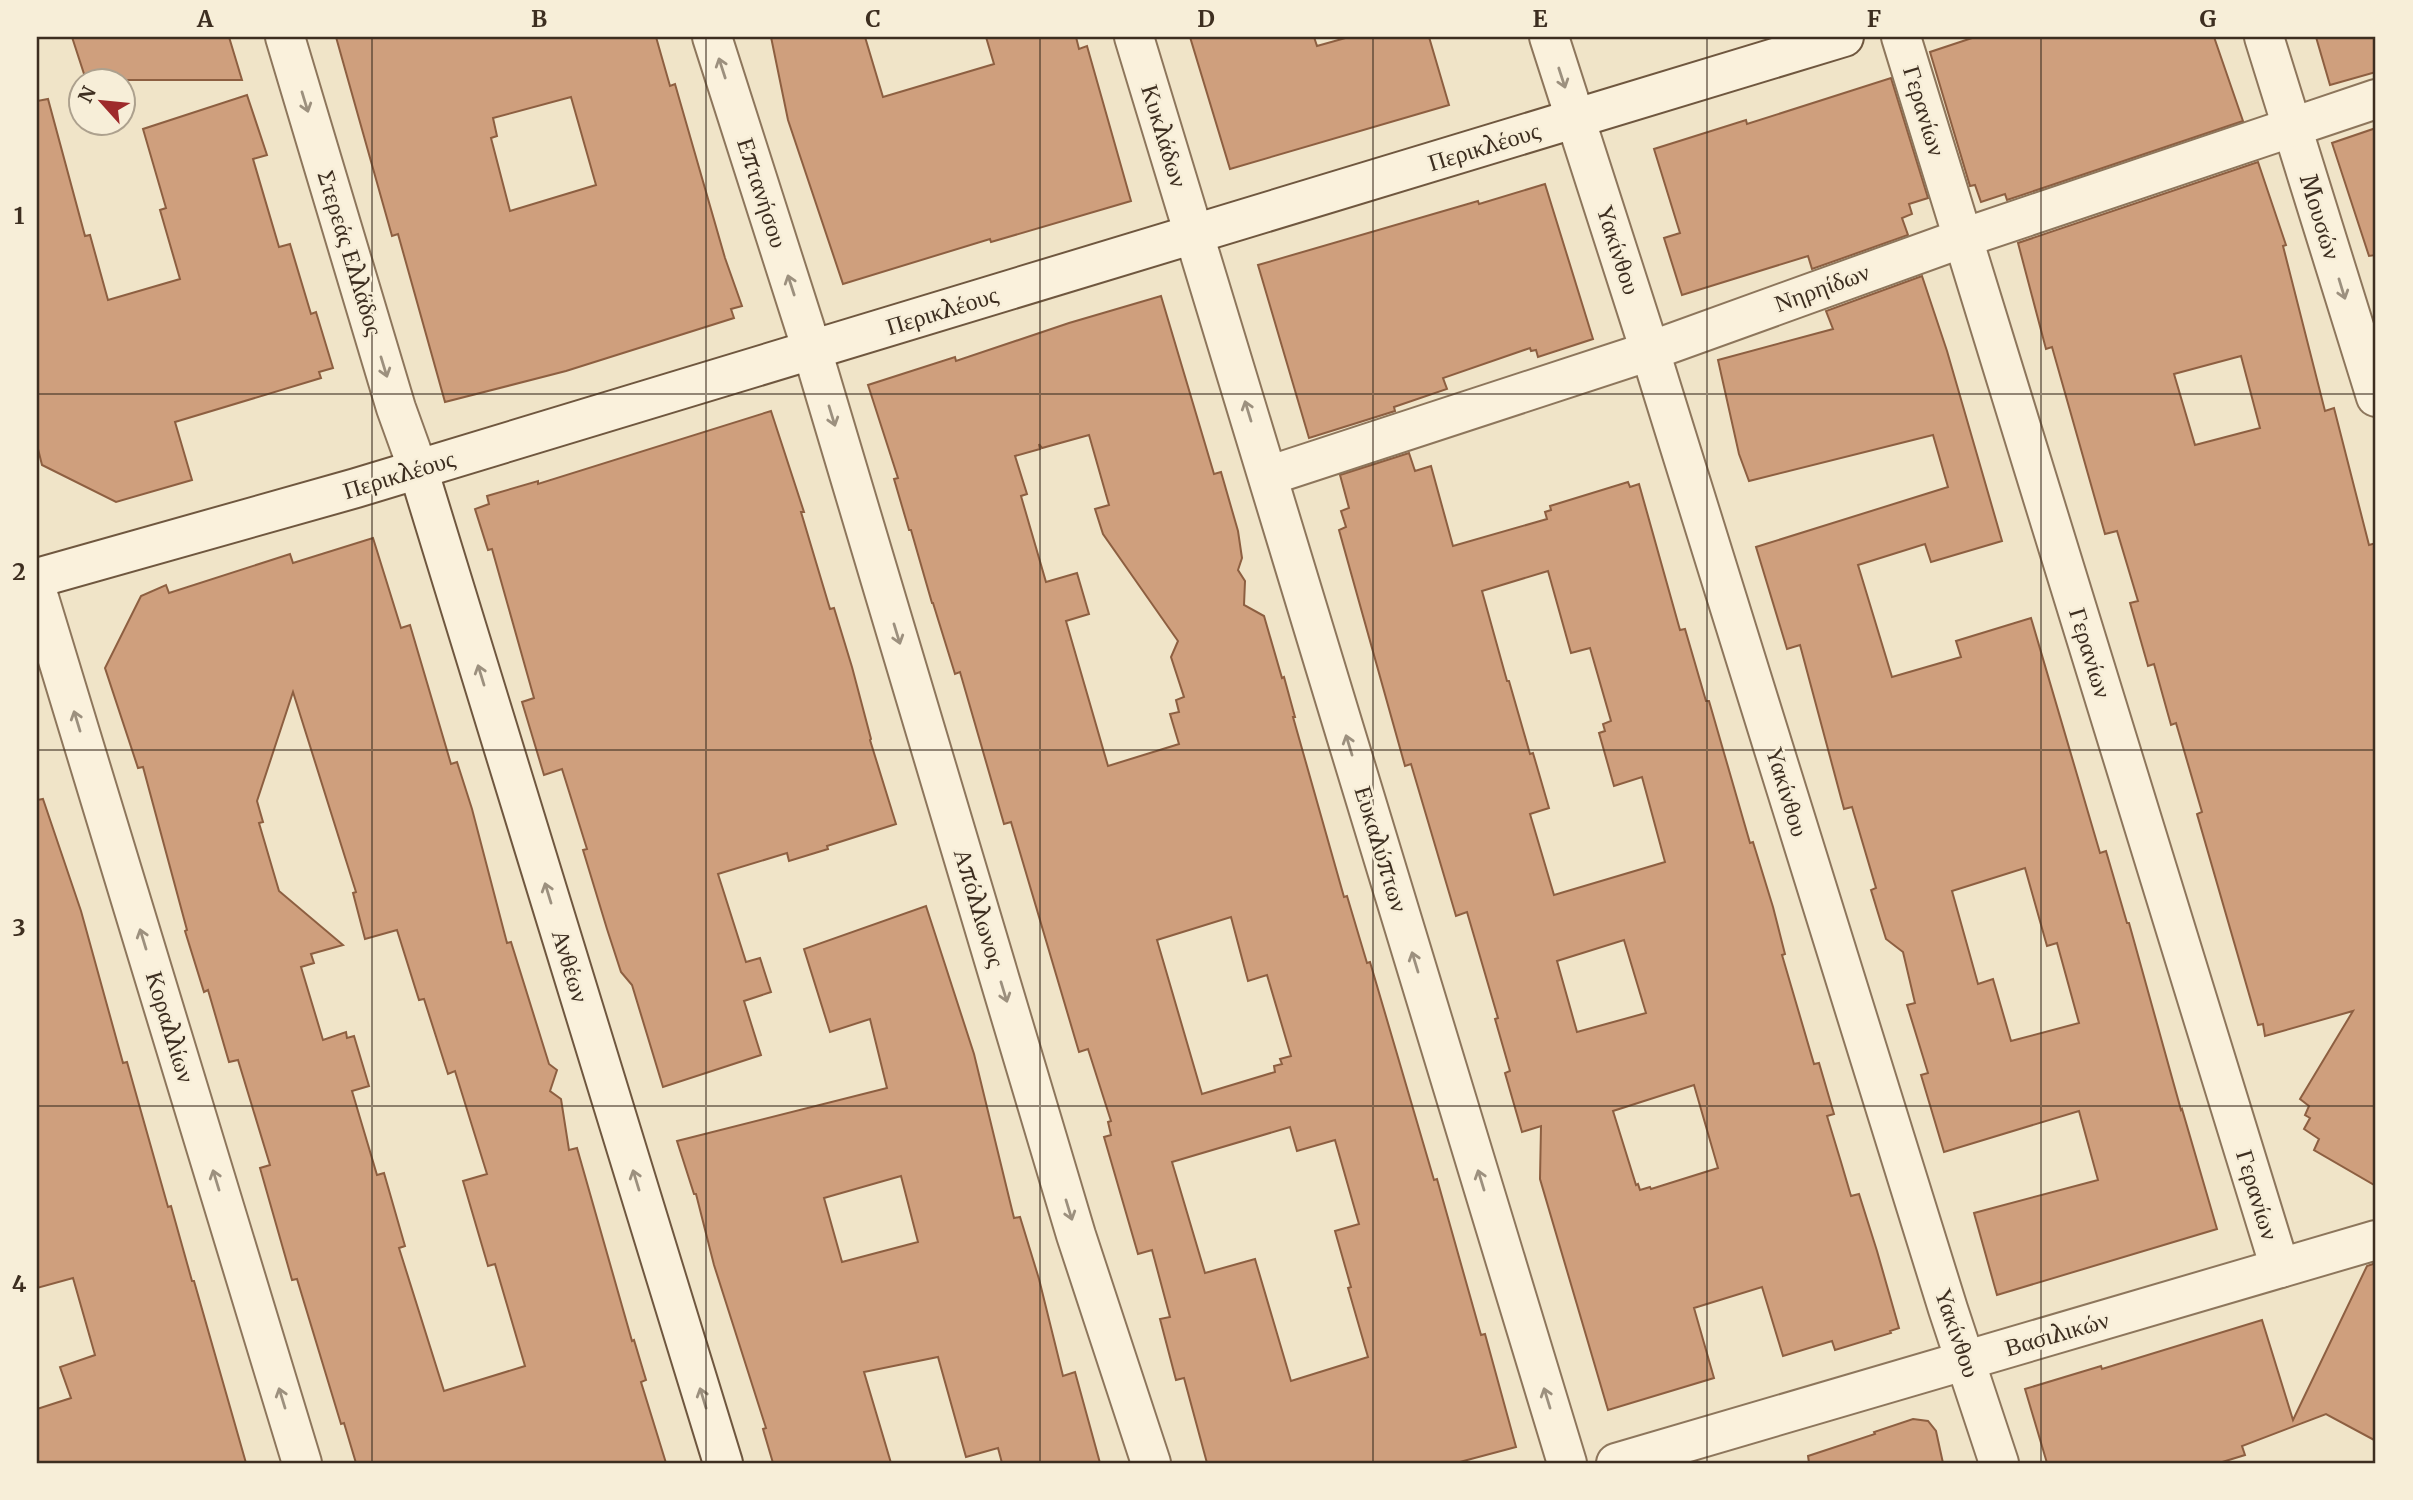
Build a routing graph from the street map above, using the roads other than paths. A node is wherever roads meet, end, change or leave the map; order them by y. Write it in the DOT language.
graph roads {
  1 [pos="285,37"];
  2 [pos="712,37"];
  3 [pos="1133,37"];
  4 [pos="1549,37"];
  5 [pos="1844,37"];
  6 [pos="1901,37"];
  7 [pos="2264,37"];
  8 [pos="2376,99"];
  9 [pos="1576,120"];
  10 [pos="2292,127"];
  11 [pos="1195,234"];
  12 [pos="1963,238"];
  13 [pos="812,350"];
  14 [pos="1650,351"];
  15 [pos="2376,397"];
  16 [pos="418,469"];
  17 [pos="1268,476"];
  18 [pos="37,578"];
  19 [pos="37,591"];
  20 [pos="2376,1240"];
  21 [pos="2280,1268"];
  22 [pos="1966,1360"];
  23 [pos="302,1463"];
  24 [pos="723,1463"];
  25 [pos="1151,1463"];
  26 [pos="1567,1463"];
  27 [pos="1616,1463"];
  28 [pos="1999,1463"];
  1 -- 16 [label="street, Στερεάς Ελλάδος, one-way"];
  13 -- 2 [label="street, Επτανήσου, one-way"];
  3 -- 11 [label="street, Κυκλάδων"];
  4 -- 9 [label="street, Υακίνθου, one-way"];
  5 -- 9 [label="street, Περικλέους"];
  6 -- 12 [label="street, Γερανίων"];
  7 -- 10 [label="street, Μουσών"];
  8 -- 10 [label="street, Νηρηίδων"];
  9 -- 11 [label="street, Περικλέους"];
  9 -- 14 [label="street, Υακίνθου"];
  10 -- 12 [label="street, Νηρηίδων"];
  10 -- 15 [label="street, Μουσών, one-way"];
  11 -- 13 [label="street, Περικλέους"];
  17 -- 11 [label="street, Ευκαλύπτων, one-way"];
  12 -- 14 [label="street, Νηρηίδων"];
  12 -- 21 [label="street, Γερανίων"];
  13 -- 16 [label="street, Περικλέους"];
  13 -- 25 [label="street, Απόλλωνος, one-way"];
  14 -- 17 [label="street, Νηρηίδων"];
  14 -- 22 [label="street, Υακίνθου"];
  16 -- 18 [label="street, Περικλέους"];
  24 -- 16 [label="street, Ανθέων, one-way"];
  26 -- 17 [label="street, Ευκαλύπτων, one-way"];
  23 -- 19 [label="street, Κοραλλίων, one-way"];
  20 -- 21 [label="street, Βασιλικών"];
  21 -- 22 [label="street, Βασιλικών"];
  22 -- 27 [label="street, Βασιλικών"];
  22 -- 28 [label="street, Υακίνθου"];
}
